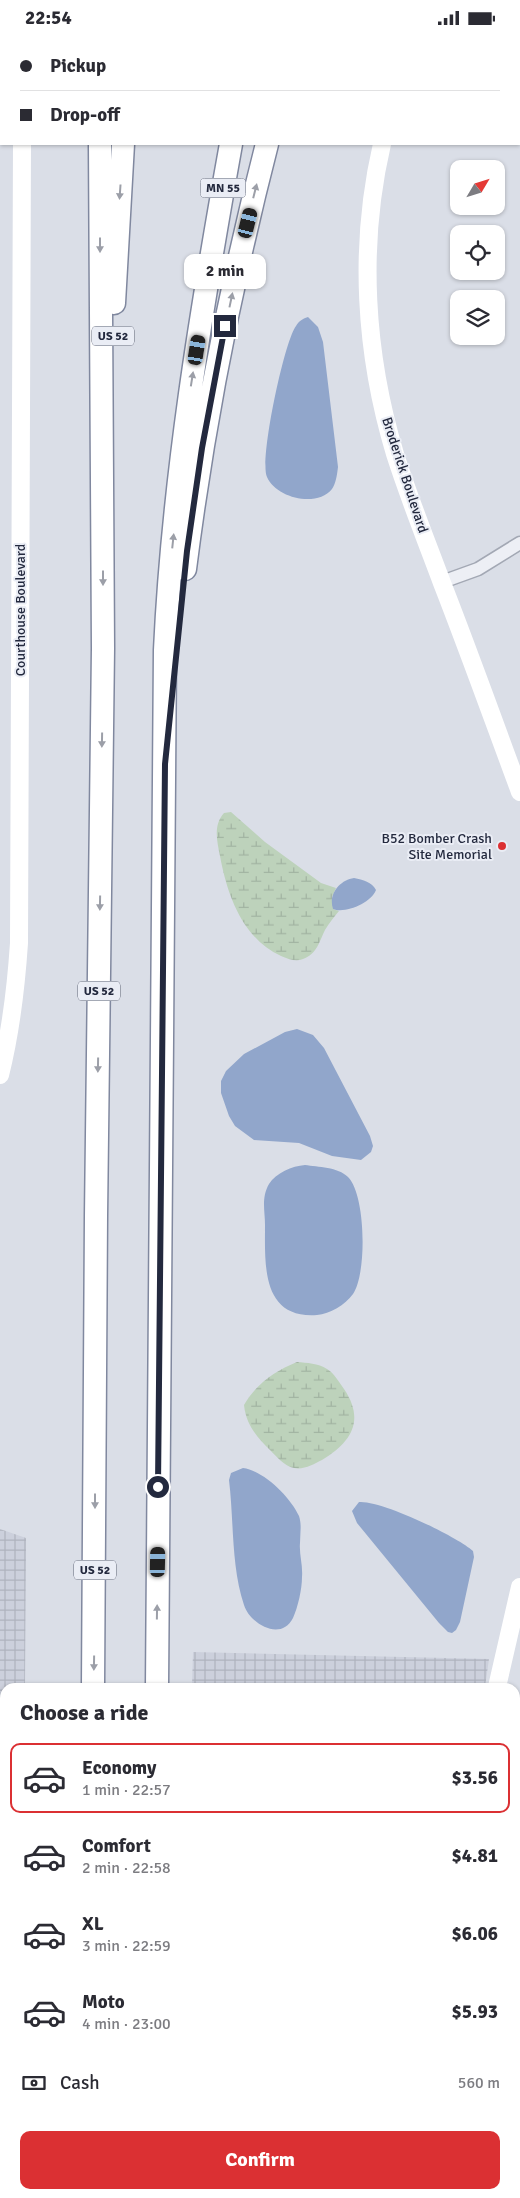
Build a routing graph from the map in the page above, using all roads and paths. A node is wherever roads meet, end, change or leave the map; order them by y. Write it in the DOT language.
graph roads {
  1 [pos="22,145"];
  2 [pos="100,145"];
  3 [pos="123,145"];
  4 [pos="230,145"];
  5 [pos="267,145"];
  6 [pos="382,145"];
  7 [pos="103,529"];
  8 [pos="520,543"];
  9 [pos="442,582"];
  10 [pos="165,764"];
  11 [pos="520,792"];
  12 [pos="0,1075"];
  13 [pos="520,1587"];
  14 [pos="94,1683"];
  15 [pos="156,1683"];
  16 [pos="498,1683"];
  1 -- 12 [label="street, Courthouse Boulevard"];
  2 -- 7 [label="highway, one-way"];
  3 -- 7 [label="highway, US 52, one-way"];
  10 -- 4 [label="highway, MN 55, one-way"];
  10 -- 5 [label="highway, one-way"];
  6 -- 9 [label="street, Broderick Boulevard"];
  7 -- 14 [label="highway, US 52, one-way"];
  8 -- 9 [label="street"];
  9 -- 11 [label="street, Broderick Boulevard"];
  15 -- 10 [label="highway, one-way"];
  13 -- 16 [label="street"];
}
